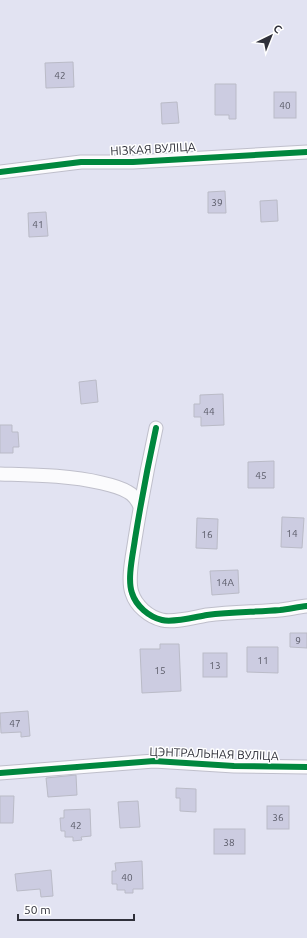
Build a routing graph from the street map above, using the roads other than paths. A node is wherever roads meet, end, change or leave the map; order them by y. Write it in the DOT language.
graph roads {
  1 [pos="307,152"];
  2 [pos="0,172"];
  3 [pos="156,428"];
  4 [pos="0,474"];
  5 [pos="140,506"];
  6 [pos="307,606"];
  7 [pos="307,767"];
  8 [pos="0,773"];
  1 -- 2 [label="street, НІЗКАЯ ВУЛІЦА"];
  3 -- 5 [label="street"];
  4 -- 5 [label="street"];
  5 -- 6 [label="street"];
  7 -- 8 [label="street, ЦЭНТРАЛЬНАЯ ВУЛІЦА"];
}
